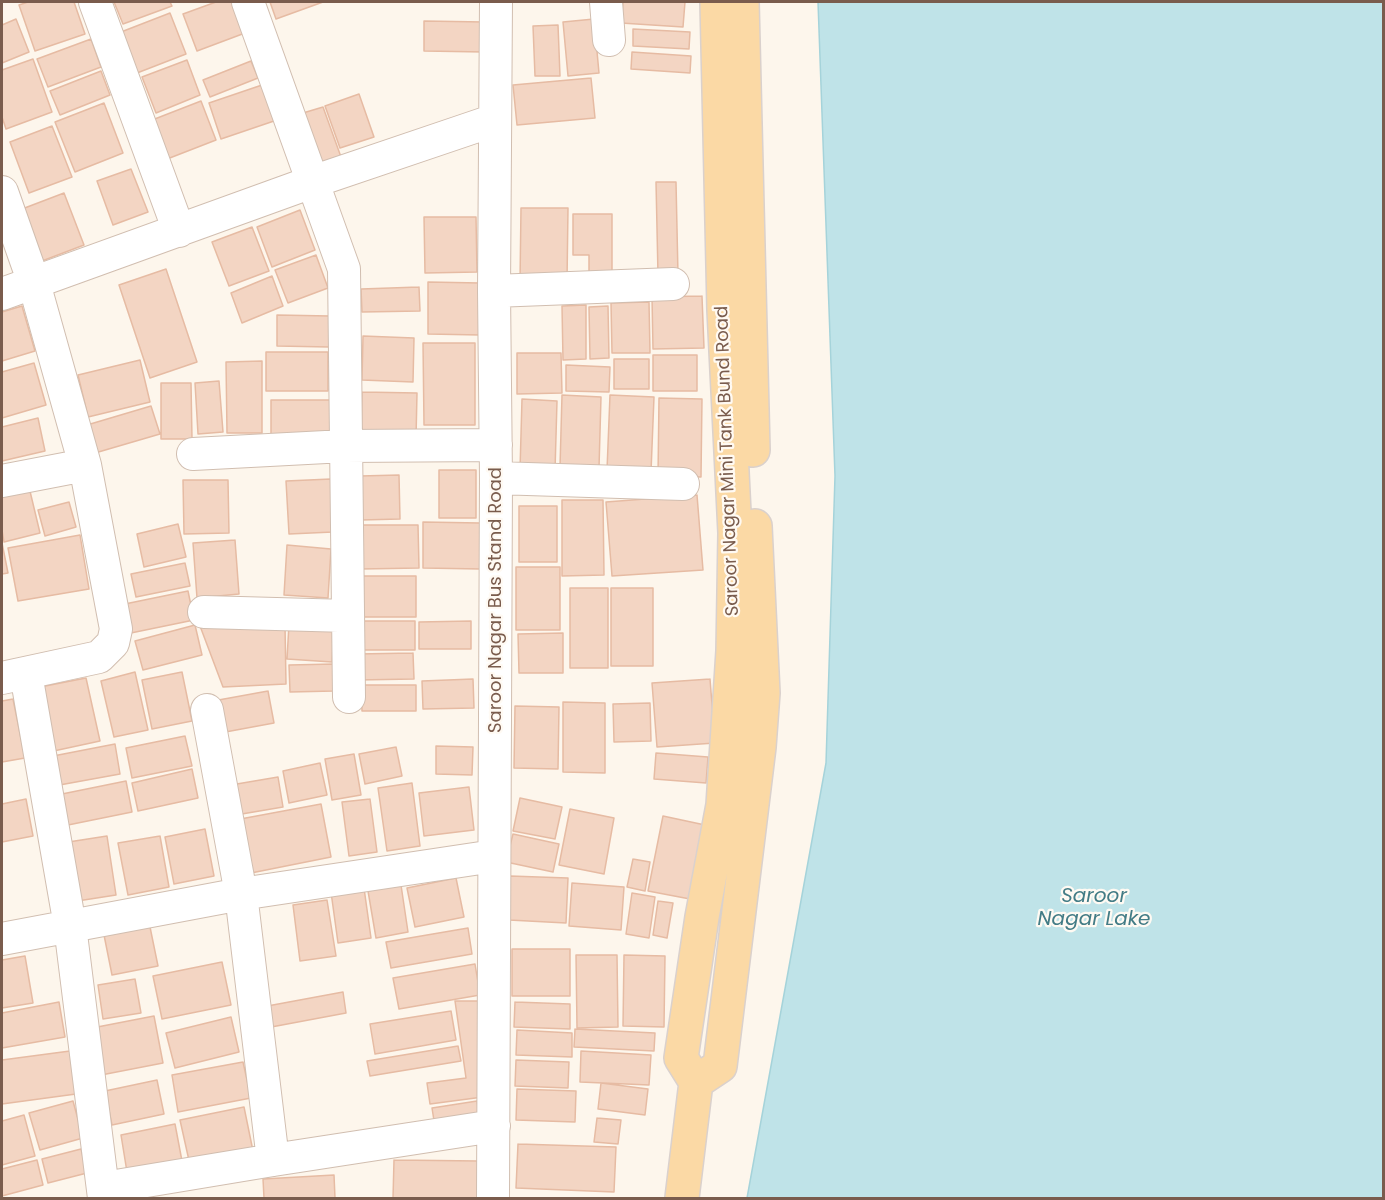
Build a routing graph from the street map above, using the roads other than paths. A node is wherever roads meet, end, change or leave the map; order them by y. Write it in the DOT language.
graph roads {
  1 [pos="95,2"];
  2 [pos="248,2"];
  3 [pos="496,2"];
  4 [pos="606,2"];
  5 [pos="717,2"];
  6 [pos="742,2"];
  7 [pos="609,40"];
  8 [pos="495,120"];
  9 [pos="312,182"];
  10 [pos="2,192"];
  11 [pos="179,231"];
  12 [pos="34,283"];
  13 [pos="673,284"];
  14 [pos="494,291"];
  15 [pos="2,294"];
  16 [pos="740,416"];
  17 [pos="345,446"];
  18 [pos="496,446"];
  19 [pos="193,454"];
  20 [pos="85,465"];
  21 [pos="496,478"];
  22 [pos="2,481"];
  23 [pos="683,484"];
  24 [pos="204,612"];
  25 [pos="348,616"];
  26 [pos="14,676"];
  27 [pos="763,693"];
  28 [pos="730,696"];
  29 [pos="350,697"];
  30 [pos="207,710"];
  31 [pos="494,856"];
  32 [pos="241,894"];
  33 [pos="70,926"];
  34 [pos="2,939"];
  35 [pos="696,1082"];
  36 [pos="495,1126"];
  37 [pos="273,1160"];
  38 [pos="104,1193"];
  39 [pos="493,1198"];
  40 [pos="682,1198"];
  1 -- 11 [label="street"];
  2 -- 9 [label="street"];
  3 -- 8 [label="street, Saroor Nagar Bus Stand Road"];
  4 -- 7 [label="street"];
  5 -- 16 [label="main road, Saroor Nagar Mini Tank Bund Road"];
  6 -- 16 [label="main road"];
  8 -- 9 [label="street"];
  8 -- 14 [label="street, Saroor Nagar Bus Stand Road"];
  9 -- 11 [label="street"];
  9 -- 17 [label="street"];
  10 -- 12 [label="street"];
  11 -- 12 [label="street"];
  12 -- 15 [label="street"];
  12 -- 20 [label="street"];
  13 -- 14 [label="street"];
  14 -- 18 [label="street, Saroor Nagar Bus Stand Road"];
  16 -- 27 [label="main road"];
  16 -- 28 [label="main road, Saroor Nagar Mini Tank Bund Road"];
  17 -- 18 [label="street"];
  17 -- 19 [label="street"];
  17 -- 25 [label="street"];
  18 -- 21 [label="street, Saroor Nagar Bus Stand Road"];
  20 -- 22 [label="street"];
  20 -- 26 [label="street"];
  21 -- 23 [label="street"];
  21 -- 31 [label="street, Saroor Nagar Bus Stand Road"];
  24 -- 25 [label="street"];
  25 -- 29 [label="street"];
  26 -- 33 [label="street"];
  27 -- 28 [label="main road"];
  27 -- 35 [label="main road"];
  28 -- 35 [label="main road, Saroor Nagar Mini Tank Bund Road"];
  30 -- 32 [label="street"];
  31 -- 32 [label="street"];
  31 -- 36 [label="street, Saroor Nagar Bus Stand Road"];
  32 -- 33 [label="street"];
  32 -- 37 [label="street"];
  33 -- 34 [label="street"];
  33 -- 38 [label="street"];
  35 -- 40 [label="main road"];
  36 -- 37 [label="street"];
  36 -- 39 [label="street, Saroor Nagar Bus Stand Road"];
  37 -- 38 [label="street"];
}
